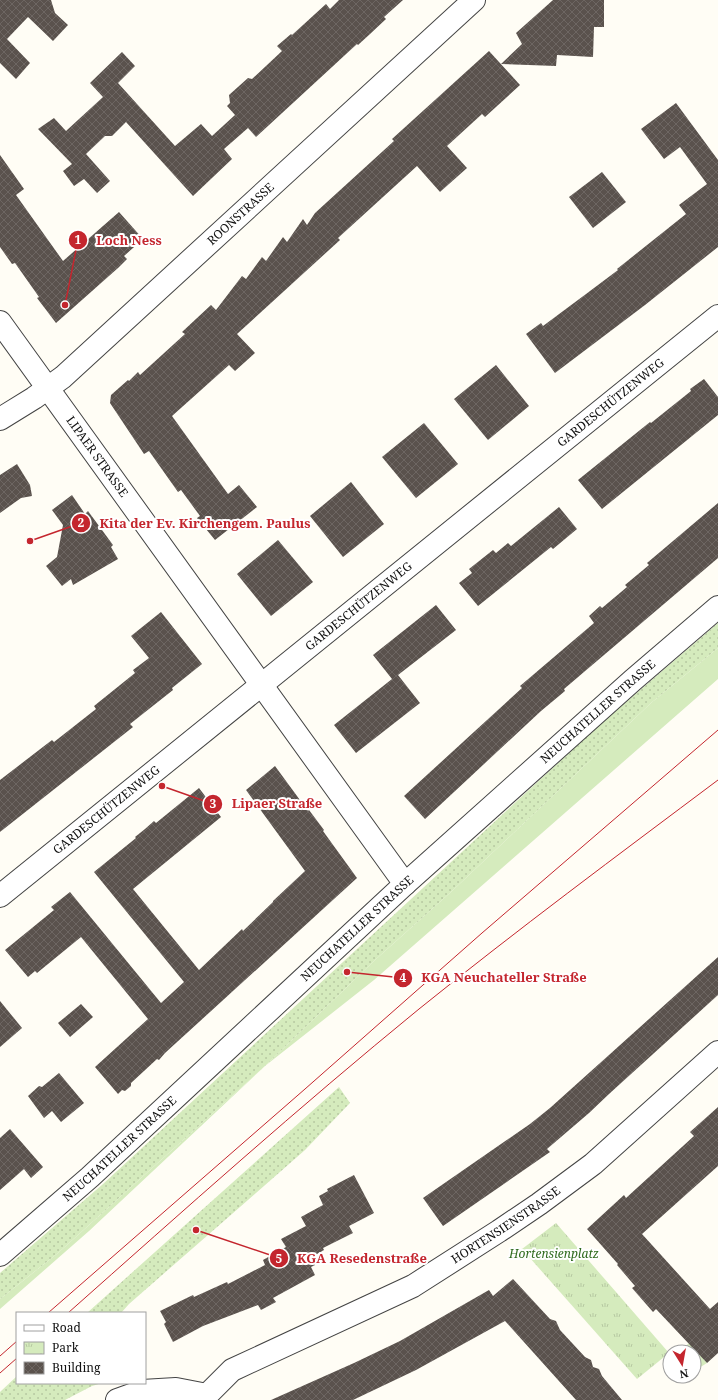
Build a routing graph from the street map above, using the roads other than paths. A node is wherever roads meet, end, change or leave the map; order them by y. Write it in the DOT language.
graph roads {
  1 [pos="474,0"];
  2 [pos="718,316"];
  3 [pos="0,322"];
  4 [pos="47,388"];
  5 [pos="0,418"];
  6 [pos="718,606"];
  7 [pos="261,685"];
  8 [pos="405,884"];
  9 [pos="0,896"];
  10 [pos="718,1052"];
  11 [pos="0,1255"];
  12 [pos="207,1398"];
  13 [pos="117,1400"];
  1 -- 4 [label="street, ROONSTRASSE"];
  2 -- 7 [label="street, GARDESCHÜTZENWEG"];
  3 -- 4 [label="street, LIPAER STRASSE"];
  4 -- 5 [label="street, ROONSTRASSE"];
  4 -- 7 [label="street, LIPAER STRASSE"];
  6 -- 8 [label="street, NEUCHATELLER STRASSE"];
  7 -- 8 [label="street, LIPAER STRASSE"];
  7 -- 9 [label="street, GARDESCHÜTZENWEG"];
  8 -- 11 [label="street, NEUCHATELLER STRASSE"];
  10 -- 12 [label="street, HORTENSIENSTRASSE"];
  12 -- 13 [label="street"];
}
